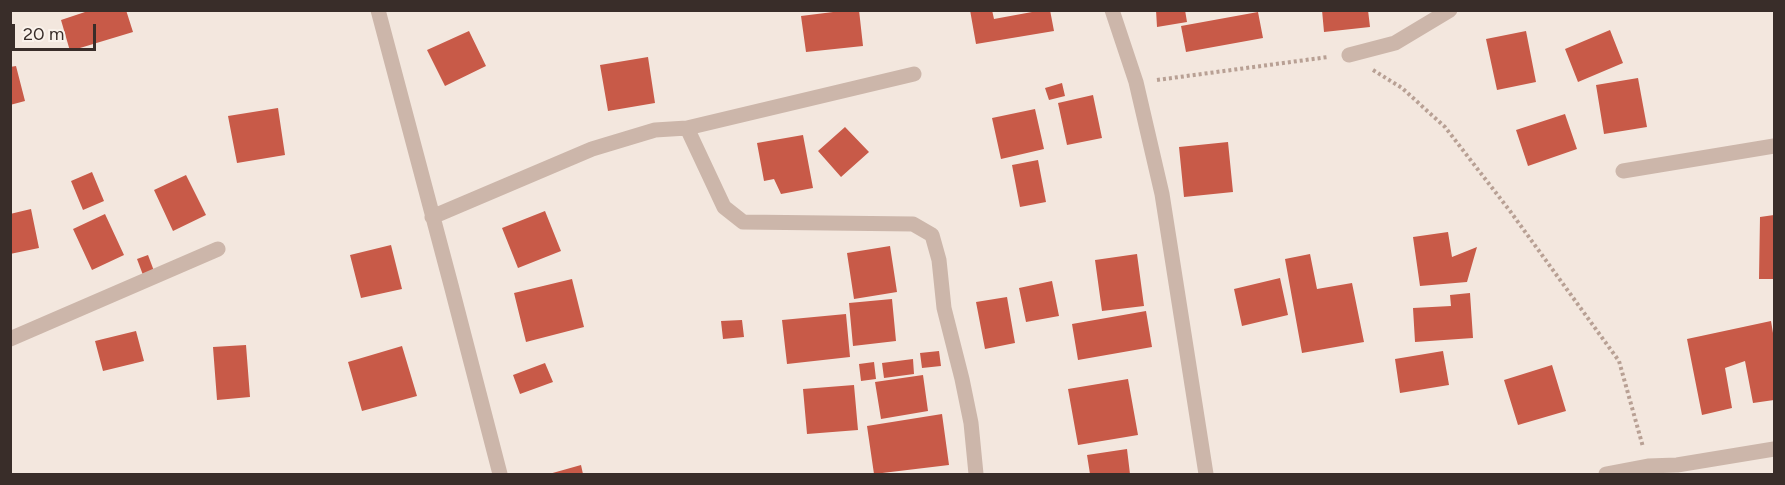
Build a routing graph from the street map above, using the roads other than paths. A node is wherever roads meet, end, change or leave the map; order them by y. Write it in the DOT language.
graph roads {
  1 [pos="378,10"];
  2 [pos="1112,10"];
  3 [pos="1450,10"];
  4 [pos="1349,55"];
  5 [pos="914,74"];
  6 [pos="687,128"];
  7 [pos="1774,146"];
  8 [pos="1623,171"];
  9 [pos="432,217"];
  10 [pos="218,249"];
  11 [pos="10,339"];
  12 [pos="1774,449"];
  13 [pos="1678,470"];
  14 [pos="500,474"];
  15 [pos="976,474"];
  16 [pos="1206,474"];
  17 [pos="1606,474"];
  1 -- 9 [label="street"];
  2 -- 16 [label="street"];
  3 -- 4 [label="street"];
  5 -- 6 [label="street"];
  6 -- 9 [label="street"];
  6 -- 15 [label="street"];
  7 -- 8 [label="street"];
  9 -- 14 [label="street"];
  10 -- 11 [label="street"];
  12 -- 13 [label="street"];
  13 -- 17 [label="street"];
}
